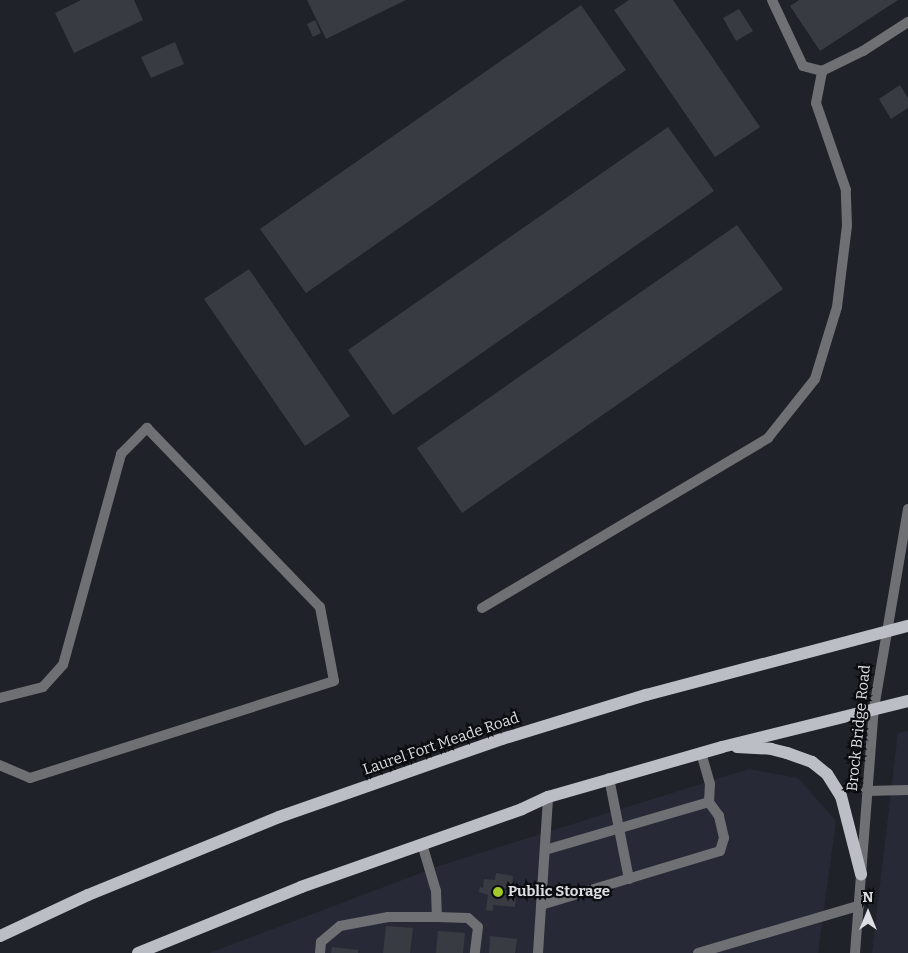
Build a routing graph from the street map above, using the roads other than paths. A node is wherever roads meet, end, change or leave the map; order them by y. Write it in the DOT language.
graph roads {
  1 [pos="772,0"];
  2 [pos="908,22"];
  3 [pos="822,71"];
  4 [pos="908,509"];
  5 [pos="482,608"];
  6 [pos="908,626"];
  7 [pos="886,630"];
  8 [pos="0,698"];
  9 [pos="908,700"];
  10 [pos="874,708"];
  11 [pos="722,747"];
  12 [pos="701,752"];
  13 [pos="0,765"];
  14 [pos="610,778"];
  15 [pos="908,790"];
  16 [pos="866,791"];
  17 [pos="548,797"];
  18 [pos="709,802"];
  19 [pos="619,828"];
  20 [pos="422,844"];
  21 [pos="545,850"];
  22 [pos="861,874"];
  23 [pos="628,879"];
  24 [pos="541,905"];
  25 [pos="858,906"];
  26 [pos="437,917"];
  27 [pos="0,936"];
  28 [pos="160,949"];
  29 [pos="138,953"];
  30 [pos="320,953"];
  31 [pos="475,953"];
  32 [pos="538,953"];
  33 [pos="698,953"];
  34 [pos="854,953"];
  1 -- 3 [label="street"];
  2 -- 3 [label="street"];
  3 -- 5 [label="street"];
  4 -- 7 [label="street, Brock Bridge Road"];
  6 -- 7 [label="main road, Laurel Fort Meade Road"];
  7 -- 10 [label="street, Brock Bridge Road"];
  7 -- 27 [label="main road, Laurel Fort Meade Road"];
  8 -- 13 [label="street"];
  9 -- 10 [label="main road"];
  10 -- 11 [label="main road"];
  10 -- 16 [label="street, Brock Bridge Road"];
  11 -- 12 [label="main road"];
  11 -- 22 [label="main road"];
  12 -- 14 [label="main road"];
  12 -- 18 [label="street"];
  14 -- 17 [label="main road"];
  14 -- 19 [label="street"];
  15 -- 16 [label="street"];
  16 -- 22 [label="street, Brock Bridge Road"];
  17 -- 20 [label="main road"];
  17 -- 21 [label="street"];
  18 -- 19 [label="street"];
  18 -- 23 [label="street"];
  19 -- 21 [label="street"];
  19 -- 23 [label="street"];
  20 -- 26 [label="street"];
  20 -- 28 [label="main road"];
  21 -- 24 [label="street"];
  22 -- 25 [label="street, Brock Bridge Road"];
  23 -- 24 [label="street"];
  24 -- 32 [label="street"];
  25 -- 33 [label="street"];
  25 -- 34 [label="street, Brock Bridge Road"];
  26 -- 30 [label="street"];
  26 -- 31 [label="street"];
  28 -- 29 [label="main road"];
}
